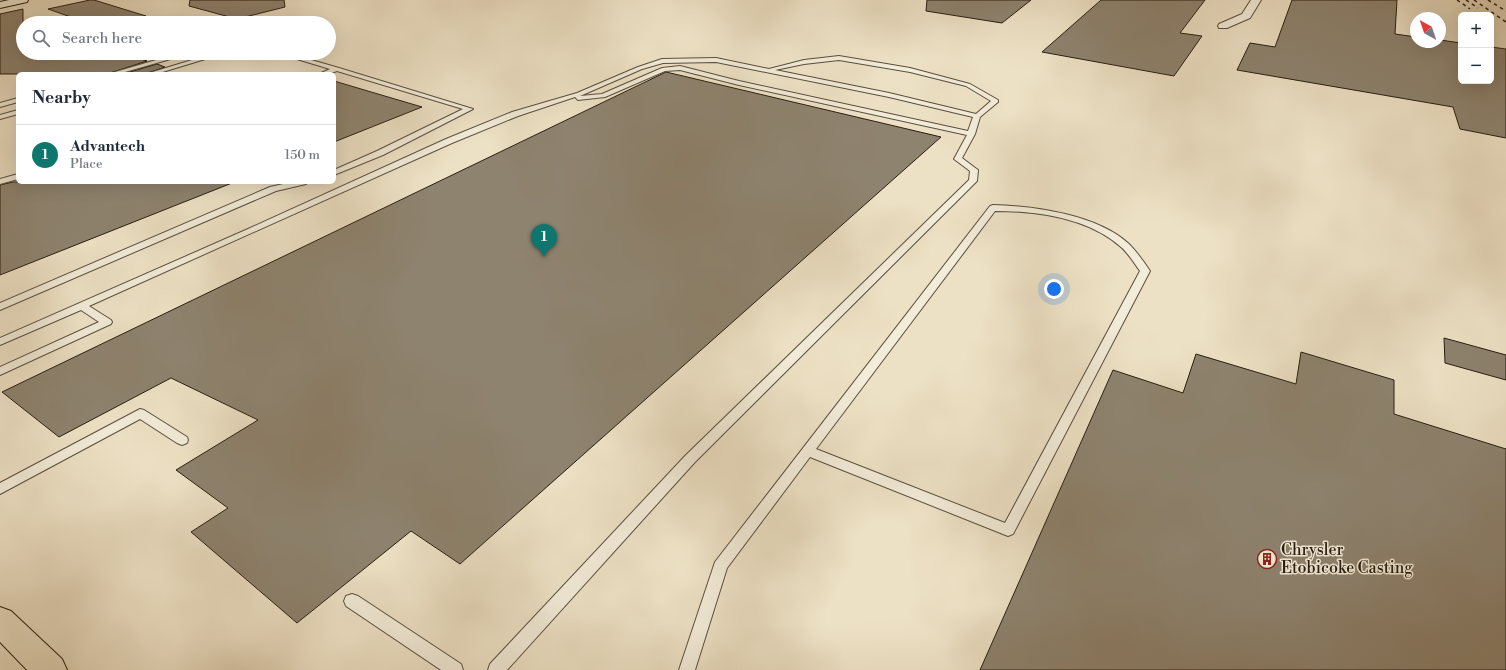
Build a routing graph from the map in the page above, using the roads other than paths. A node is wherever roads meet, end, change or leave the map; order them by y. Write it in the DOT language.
graph roads {
  1 [pos="23,0"];
  2 [pos="1256,0"];
  3 [pos="0,5"];
  4 [pos="1223,26"];
  5 [pos="161,60"];
  6 [pos="198,60"];
  7 [pos="305,60"];
  8 [pos="337,69"];
  9 [pos="766,70"];
  10 [pos="118,72"];
  11 [pos="156,72"];
  12 [pos="328,72"];
  13 [pos="563,99"];
  14 [pos="16,101"];
  15 [pos="0,105"];
  16 [pos="16,113"];
  17 [pos="976,116"];
  18 [pos="0,117"];
  19 [pos="971,134"];
  20 [pos="336,172"];
  21 [pos="16,177"];
  22 [pos="0,182"];
  23 [pos="294,184"];
  24 [pos="81,306"];
  25 [pos="0,307"];
  26 [pos="0,342"];
  27 [pos="0,371"];
  28 [pos="182,440"];
  29 [pos="807,451"];
  30 [pos="0,489"];
  31 [pos="352,601"];
  32 [pos="0,621"];
  33 [pos="50,670"];
  34 [pos="455,670"];
  35 [pos="496,670"];
  36 [pos="686,670"];
  1 -- 3 [label="main road"];
  2 -- 4 [label="street"];
  5 -- 10 [label="lane"];
  6 -- 11 [label="lane"];
  7 -- 8 [label="lane"];
  8 -- 12 [label="lane"];
  8 -- 20 [label="lane"];
  9 -- 13 [label="lane"];
  9 -- 17 [label="lane"];
  9 -- 17 [label="lane"];
  13 -- 19 [label="lane"];
  13 -- 24 [label="lane"];
  14 -- 15 [label="lane"];
  16 -- 18 [label="lane"];
  17 -- 19 [label="lane"];
  19 -- 35 [label="lane"];
  21 -- 22 [label="lane"];
  23 -- 25 [label="lane"];
  24 -- 26 [label="lane"];
  24 -- 27 [label="lane"];
  28 -- 30 [label="lane"];
  29 -- 29 [label="lane"];
  29 -- 36 [label="lane"];
  31 -- 34 [label="lane"];
  32 -- 33 [label="main road"];
}
